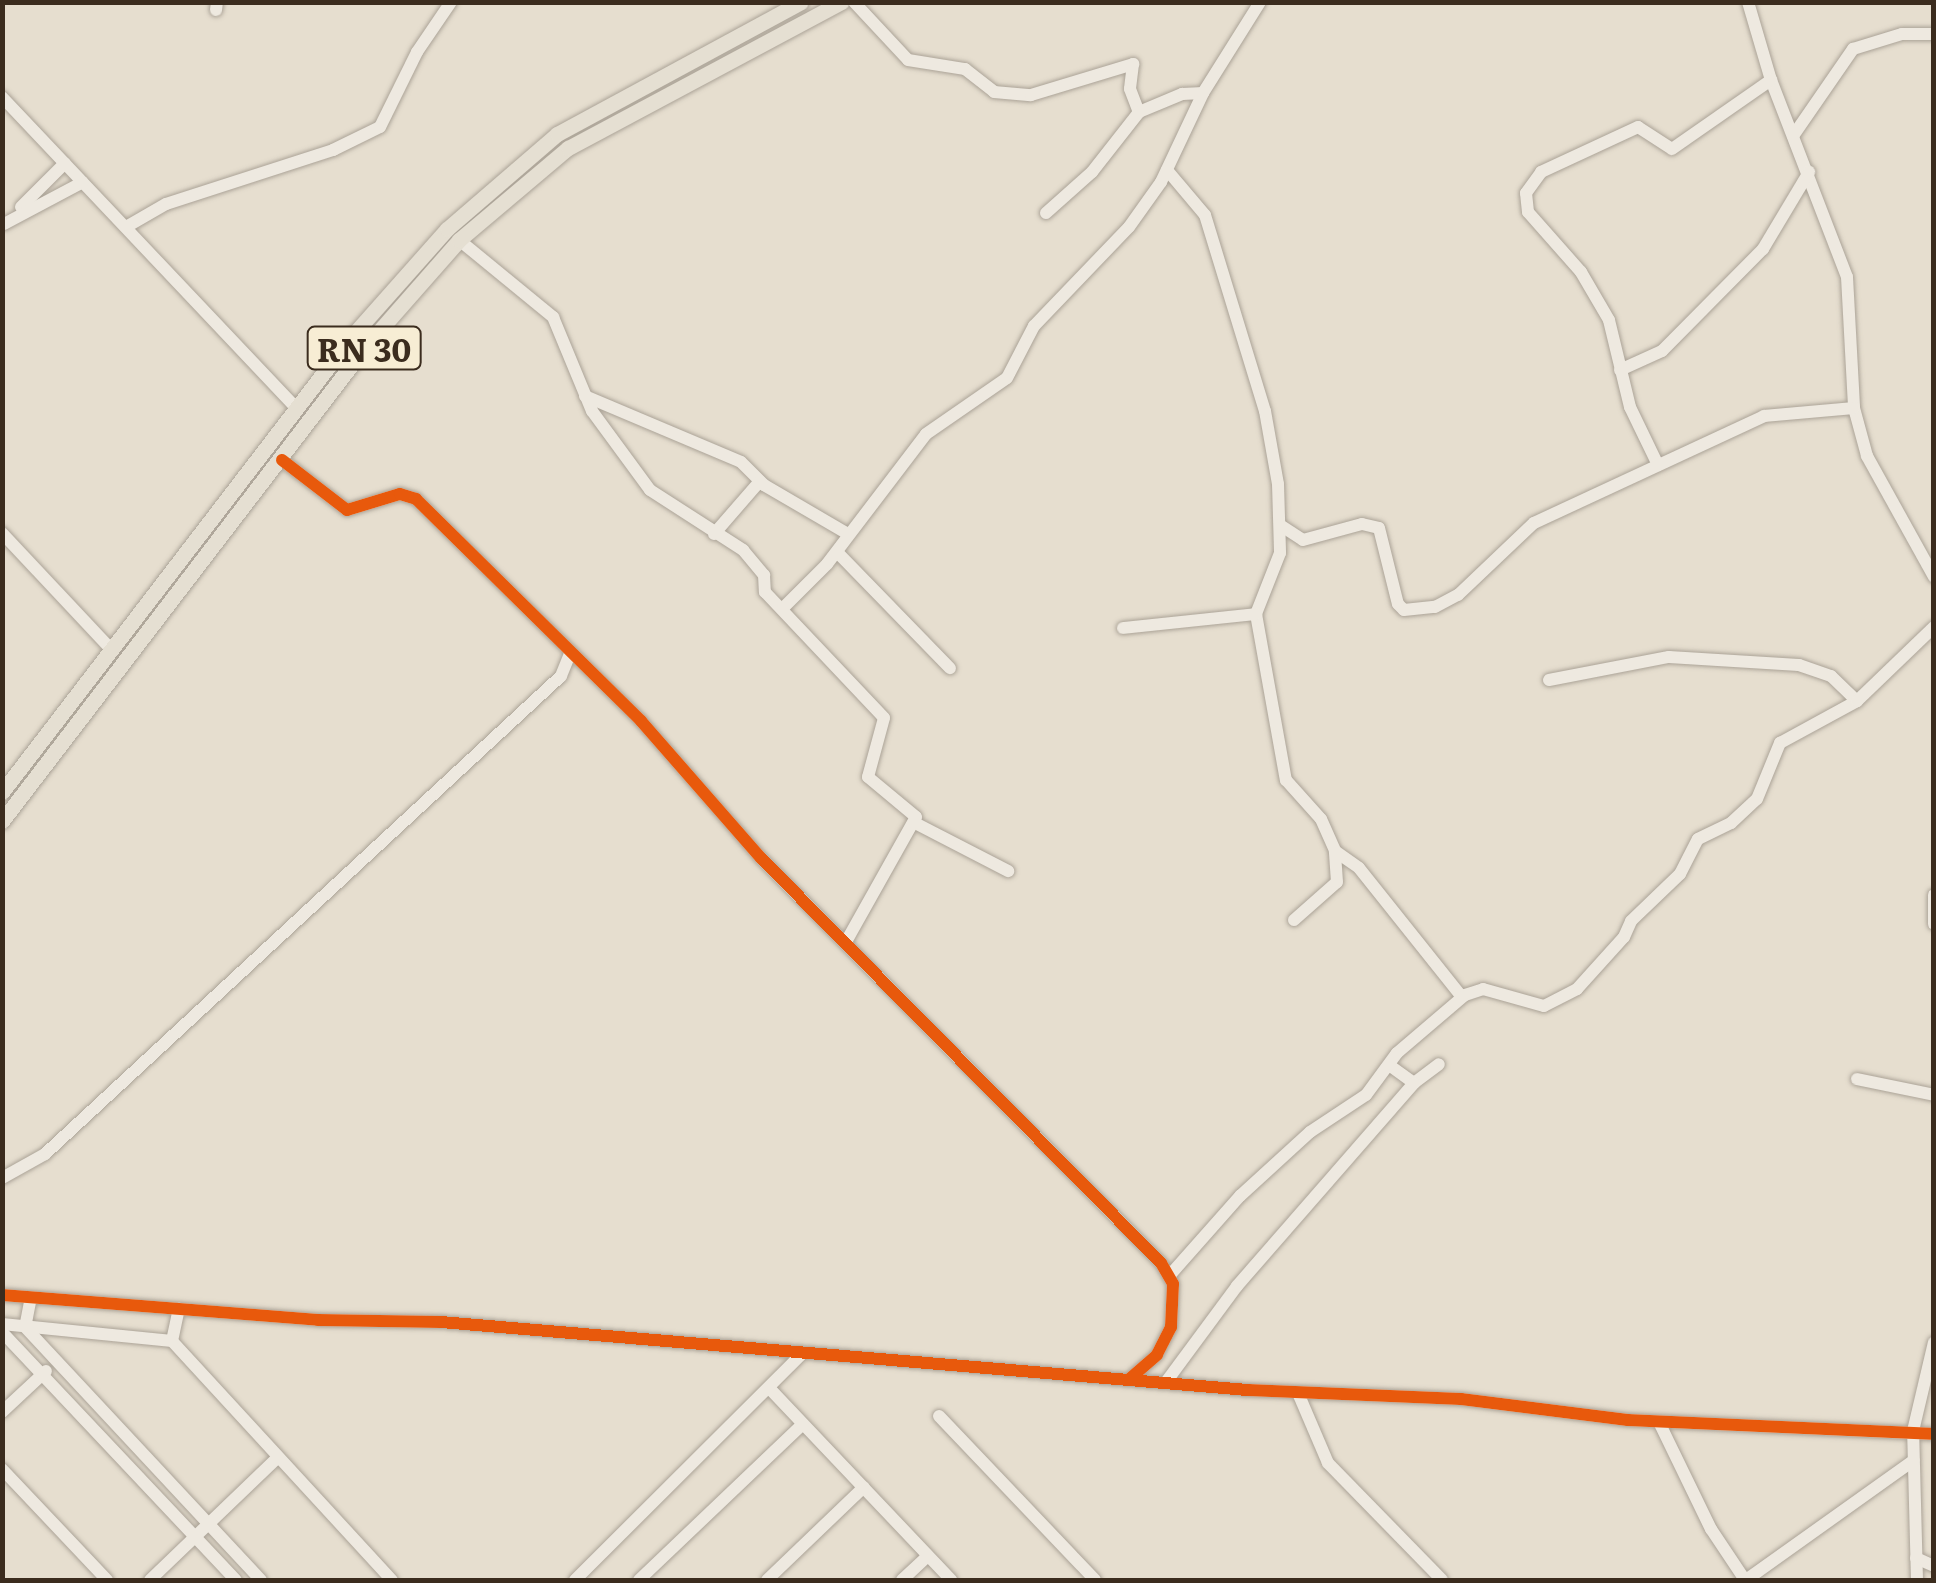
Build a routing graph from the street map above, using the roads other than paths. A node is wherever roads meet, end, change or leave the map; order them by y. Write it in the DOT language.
graph roads {
  1 [pos="451,2"];
  2 [pos="800,2"];
  3 [pos="841,2"];
  4 [pos="854,2"];
  5 [pos="1260,2"];
  6 [pos="1766,2"];
  7 [pos="1750,6"];
  8 [pos="1934,34"];
  9 [pos="1770,80"];
  10 [pos="1203,93"];
  11 [pos="2,98"];
  12 [pos="1139,112"];
  13 [pos="1793,136"];
  14 [pos="65,163"];
  15 [pos="1167,170"];
  16 [pos="1809,172"];
  17 [pos="83,182"];
  18 [pos="1046,212"];
  19 [pos="3,225"];
  20 [pos="126,227"];
  21 [pos="459,240"];
  22 [pos="1620,370"];
  23 [pos="585,396"];
  24 [pos="296,408"];
  25 [pos="1854,408"];
  26 [pos="282,460"];
  27 [pos="1658,466"];
  28 [pos="760,481"];
  29 [pos="1280,525"];
  30 [pos="2,534"];
  31 [pos="714,534"];
  32 [pos="848,534"];
  33 [pos="836,552"];
  34 [pos="1934,577"];
  35 [pos="784,608"];
  36 [pos="1256,614"];
  37 [pos="1123,628"];
  38 [pos="1934,628"];
  39 [pos="111,649"];
  40 [pos="569,656"];
  41 [pos="950,668"];
  42 [pos="1549,680"];
  43 [pos="1857,701"];
  44 [pos="2,792"];
  45 [pos="2,821"];
  46 [pos="915,823"];
  47 [pos="1335,852"];
  48 [pos="1008,871"];
  49 [pos="1934,895"];
  50 [pos="1294,920"];
  51 [pos="1934,924"];
  52 [pos="847,940"];
  53 [pos="1462,998"];
  54 [pos="1440,1064"];
  55 [pos="1388,1065"];
  56 [pos="1856,1079"];
  57 [pos="1414,1083"];
  58 [pos="1934,1095"];
  59 [pos="2,1178"];
  60 [pos="1170,1275"];
  61 [pos="2,1296"];
  62 [pos="30,1302"];
  63 [pos="179,1309"];
  64 [pos="25,1327"];
  65 [pos="2,1328"];
  66 [pos="172,1341"];
  67 [pos="1934,1342"];
  68 [pos="1190,1344"];
  69 [pos="801,1355"];
  70 [pos="1157,1355"];
  71 [pos="56,1362"];
  72 [pos="42,1375"];
  73 [pos="1129,1379"];
  74 [pos="1166,1382"];
  75 [pos="771,1390"];
  76 [pos="1298,1393"];
  77 [pos="2,1412"];
  78 [pos="938,1416"];
  79 [pos="1659,1422"];
  80 [pos="804,1424"];
  81 [pos="1914,1432"];
  82 [pos="1934,1434"];
  83 [pos="277,1458"];
  84 [pos="1914,1460"];
  85 [pos="2,1469"];
  86 [pos="864,1487"];
  87 [pos="210,1526"];
  88 [pos="196,1538"];
  89 [pos="928,1556"];
  90 [pos="1916,1558"];
  91 [pos="1934,1566"];
  92 [pos="107,1580"];
  93 [pos="150,1580"];
  94 [pos="236,1580"];
  95 [pos="261,1580"];
  96 [pos="392,1580"];
  97 [pos="574,1580"];
  98 [pos="640,1580"];
  99 [pos="767,1580"];
  100 [pos="902,1580"];
  101 [pos="951,1580"];
  102 [pos="1094,1580"];
  103 [pos="1442,1580"];
  104 [pos="1746,1580"];
  105 [pos="1917,1580"];
  1 -- 20 [label="street"];
  2 -- 24 [label="main road, RN 30"];
  3 -- 21 [label="main road, RN 30 / RN 30"];
  4 -- 12 [label="street"];
  5 -- 10 [label="street"];
  6 -- 7 [label="street"];
  7 -- 9 [label="street"];
  8 -- 13 [label="street"];
  9 -- 13 [label="street"];
  9 -- 22 [label="street"];
  10 -- 12 [label="street"];
  10 -- 15 [label="street"];
  11 -- 14 [label="street"];
  12 -- 18 [label="street"];
  13 -- 16 [label="street"];
  14 -- 17 [label="street"];
  14 -- 19 [label="street"];
  15 -- 29 [label="street"];
  15 -- 32 [label="street"];
  16 -- 22 [label="street"];
  16 -- 25 [label="street"];
  17 -- 19 [label="street"];
  17 -- 20 [label="street"];
  20 -- 24 [label="street"];
  21 -- 23 [label="street"];
  21 -- 26 [label="main road, RN 30 / RN 30"];
  22 -- 27 [label="street"];
  23 -- 28 [label="street"];
  23 -- 31 [label="street"];
  24 -- 39 [label="main road, RN 30"];
  25 -- 27 [label="street"];
  25 -- 34 [label="street"];
  26 -- 40 [label="street"];
  26 -- 45 [label="main road, RN 30 / RN 30"];
  27 -- 29 [label="street"];
  28 -- 31 [label="street"];
  28 -- 32 [label="street"];
  29 -- 36 [label="street"];
  30 -- 39 [label="street"];
  31 -- 35 [label="street"];
  32 -- 33 [label="street"];
  33 -- 35 [label="street"];
  33 -- 41 [label="street"];
  35 -- 46 [label="street"];
  36 -- 37 [label="street"];
  36 -- 47 [label="street"];
  38 -- 43 [label="street"];
  39 -- 44 [label="main road, RN 30"];
  40 -- 52 [label="street"];
  40 -- 59 [label="street"];
  42 -- 43 [label="street"];
  43 -- 53 [label="street"];
  46 -- 48 [label="street"];
  46 -- 52 [label="street"];
  47 -- 50 [label="street"];
  47 -- 53 [label="street"];
  49 -- 51 [label="street"];
  52 -- 60 [label="street"];
  53 -- 55 [label="street"];
  54 -- 57 [label="street"];
  55 -- 57 [label="street"];
  55 -- 60 [label="street"];
  56 -- 58 [label="street"];
  57 -- 68 [label="street"];
  60 -- 70 [label="street"];
  61 -- 62 [label="street"];
  62 -- 63 [label="street"];
  62 -- 64 [label="street"];
  63 -- 66 [label="street"];
  63 -- 69 [label="street"];
  64 -- 65 [label="street"];
  64 -- 66 [label="street"];
  64 -- 71 [label="street"];
  65 -- 72 [label="street"];
  66 -- 83 [label="street"];
  67 -- 81 [label="street"];
  68 -- 70 [label="street"];
  68 -- 74 [label="street"];
  69 -- 73 [label="street"];
  69 -- 75 [label="street"];
  70 -- 73 [label="street"];
  71 -- 72 [label="street"];
  71 -- 87 [label="street"];
  72 -- 77 [label="street"];
  72 -- 88 [label="street"];
  73 -- 74 [label="street"];
  74 -- 76 [label="street"];
  75 -- 80 [label="street"];
  75 -- 97 [label="street"];
  76 -- 79 [label="street"];
  76 -- 103 [label="street"];
  78 -- 102 [label="street"];
  79 -- 81 [label="street"];
  79 -- 104 [label="street"];
  80 -- 86 [label="street"];
  80 -- 98 [label="street"];
  81 -- 82 [label="street"];
  81 -- 84 [label="street"];
  83 -- 87 [label="street"];
  83 -- 96 [label="street"];
  84 -- 90 [label="street"];
  84 -- 104 [label="street"];
  85 -- 92 [label="street"];
  86 -- 89 [label="street"];
  86 -- 99 [label="street"];
  87 -- 88 [label="street"];
  87 -- 95 [label="street"];
  88 -- 93 [label="street"];
  88 -- 94 [label="street"];
  89 -- 100 [label="street"];
  89 -- 101 [label="street"];
  90 -- 91 [label="street"];
  90 -- 105 [label="street"];
}
